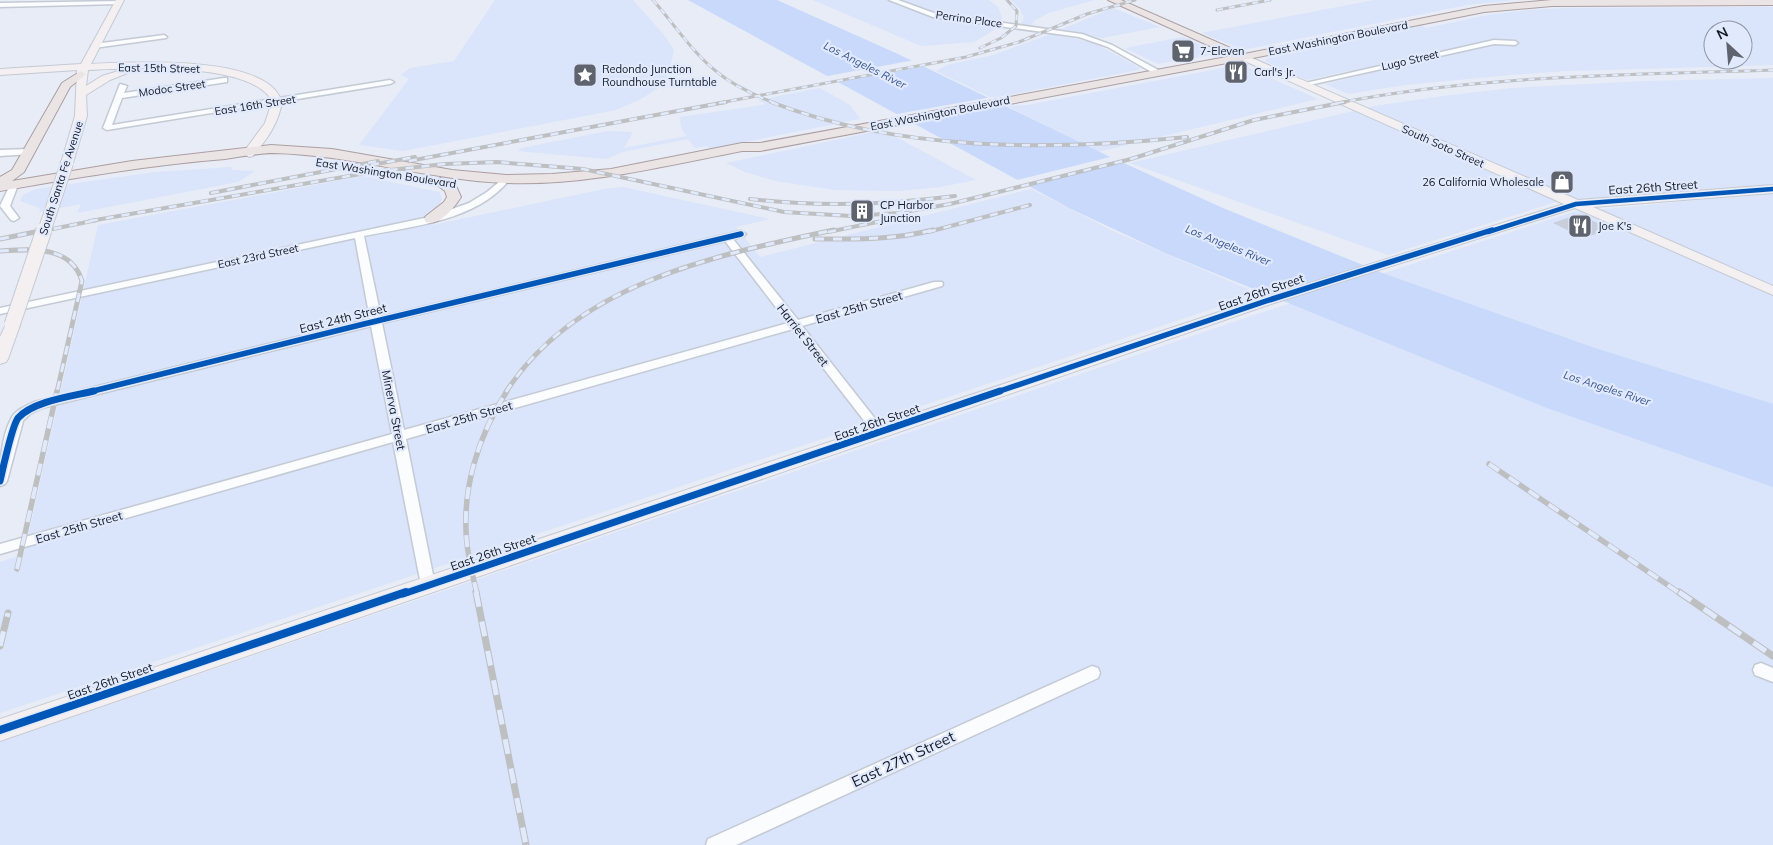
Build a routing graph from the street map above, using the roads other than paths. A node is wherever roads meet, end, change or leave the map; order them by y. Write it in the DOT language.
graph roads {
  1 [pos="892,0"];
  2 [pos="1114,0"];
  3 [pos="120,1"];
  4 [pos="1773,2"];
  5 [pos="1,6"];
  6 [pos="164,37"];
  7 [pos="1515,43"];
  8 [pos="94,46"];
  9 [pos="1243,57"];
  10 [pos="169,66"];
  11 [pos="82,71"];
  12 [pos="0,72"];
  13 [pos="1158,72"];
  14 [pos="224,80"];
  15 [pos="390,82"];
  16 [pos="1305,84"];
  17 [pos="123,86"];
  18 [pos="81,94"];
  19 [pos="119,96"];
  20 [pos="277,101"];
  21 [pos="28,152"];
  22 [pos="0,153"];
  23 [pos="248,153"];
  24 [pos="440,182"];
  25 [pos="0,183"];
  26 [pos="502,183"];
  27 [pos="14,185"];
  28 [pos="0,187"];
  29 [pos="1773,189"];
  30 [pos="1629,200"];
  31 [pos="1576,204"];
  32 [pos="14,218"];
  33 [pos="430,219"];
  34 [pos="1637,231"];
  35 [pos="742,234"];
  36 [pos="359,235"];
  37 [pos="727,237"];
  38 [pos="938,284"];
  39 [pos="1773,291"];
  40 [pos="0,312"];
  41 [pos="376,321"];
  42 [pos="795,325"];
  43 [pos="0,359"];
  44 [pos="880,433"];
  45 [pos="399,436"];
  46 [pos="0,481"];
  47 [pos="0,549"];
  48 [pos="428,585"];
  49 [pos="1092,673"];
  50 [pos="7,728"];
  51 [pos="715,845"];
  1 -- 13 [label="street, Perrino Place"];
  2 -- 9 [label="main road, South Soto Street"];
  3 -- 5 [label="street"];
  3 -- 8 [label="main road, South Santa Fe Avenue"];
  4 -- 9 [label="main road, East Washington Boulevard"];
  6 -- 8 [label="street"];
  7 -- 16 [label="street, Lugo Street"];
  8 -- 11 [label="main road, South Santa Fe Avenue"];
  9 -- 13 [label="main road, East Washington Boulevard"];
  9 -- 16 [label="main road, South Soto Street"];
  10 -- 11 [label="main road, East 15th Street"];
  10 -- 18 [label="main road"];
  10 -- 20 [label="main road, East 15th Street"];
  11 -- 12 [label="main road, East 15th Street"];
  11 -- 18 [label="main road, South Santa Fe Avenue"];
  11 -- 21 [label="main road"];
  13 -- 26 [label="main road, East Washington Boulevard"];
  14 -- 19 [label="street, Modoc Street"];
  15 -- 20 [label="street, East 16th Street"];
  16 -- 31 [label="main road, South Soto Street"];
  17 -- 19 [label="street"];
  18 -- 43 [label="main road, South Santa Fe Avenue, bridge"];
  19 -- 20 [label="street, East 16th Street"];
  20 -- 23 [label="main road"];
  21 -- 22 [label="street"];
  21 -- 25 [label="main road"];
  23 -- 24 [label="main road, East Washington Boulevard"];
  23 -- 26 [label="main road, East Washington Boulevard"];
  23 -- 27 [label="main road, East Washington Boulevard"];
  24 -- 26 [label="main road, East Washington Boulevard"];
  24 -- 33 [label="main road"];
  26 -- 33 [label="street, East 23rd Street"];
  27 -- 28 [label="main road, East Washington Boulevard"];
  27 -- 32 [label="street"];
  29 -- 30 [label="main road, East 26th Street"];
  30 -- 31 [label="main road, East 26th Street"];
  30 -- 34 [label="main road"];
  31 -- 34 [label="main road, South Soto Street"];
  31 -- 44 [label="main road, East 26th Street"];
  33 -- 36 [label="street, East 23rd Street"];
  34 -- 39 [label="main road, South Soto Street"];
  35 -- 37 [label="street, East 24th Street"];
  36 -- 40 [label="street, East 23rd Street"];
  36 -- 41 [label="street, Minerva Street"];
  37 -- 41 [label="street, East 24th Street"];
  37 -- 42 [label="street, Harriet Street"];
  38 -- 42 [label="street, East 25th Street"];
  41 -- 45 [label="street, Minerva Street"];
  41 -- 46 [label="street, East 24th Street"];
  42 -- 44 [label="street, Harriet Street"];
  42 -- 45 [label="street, East 25th Street"];
  44 -- 48 [label="main road, East 26th Street"];
  45 -- 47 [label="street, East 25th Street"];
  45 -- 48 [label="street, Minerva Street"];
  48 -- 50 [label="main road, East 26th Street"];
  49 -- 51 [label="street, East 27th Street"];
}
